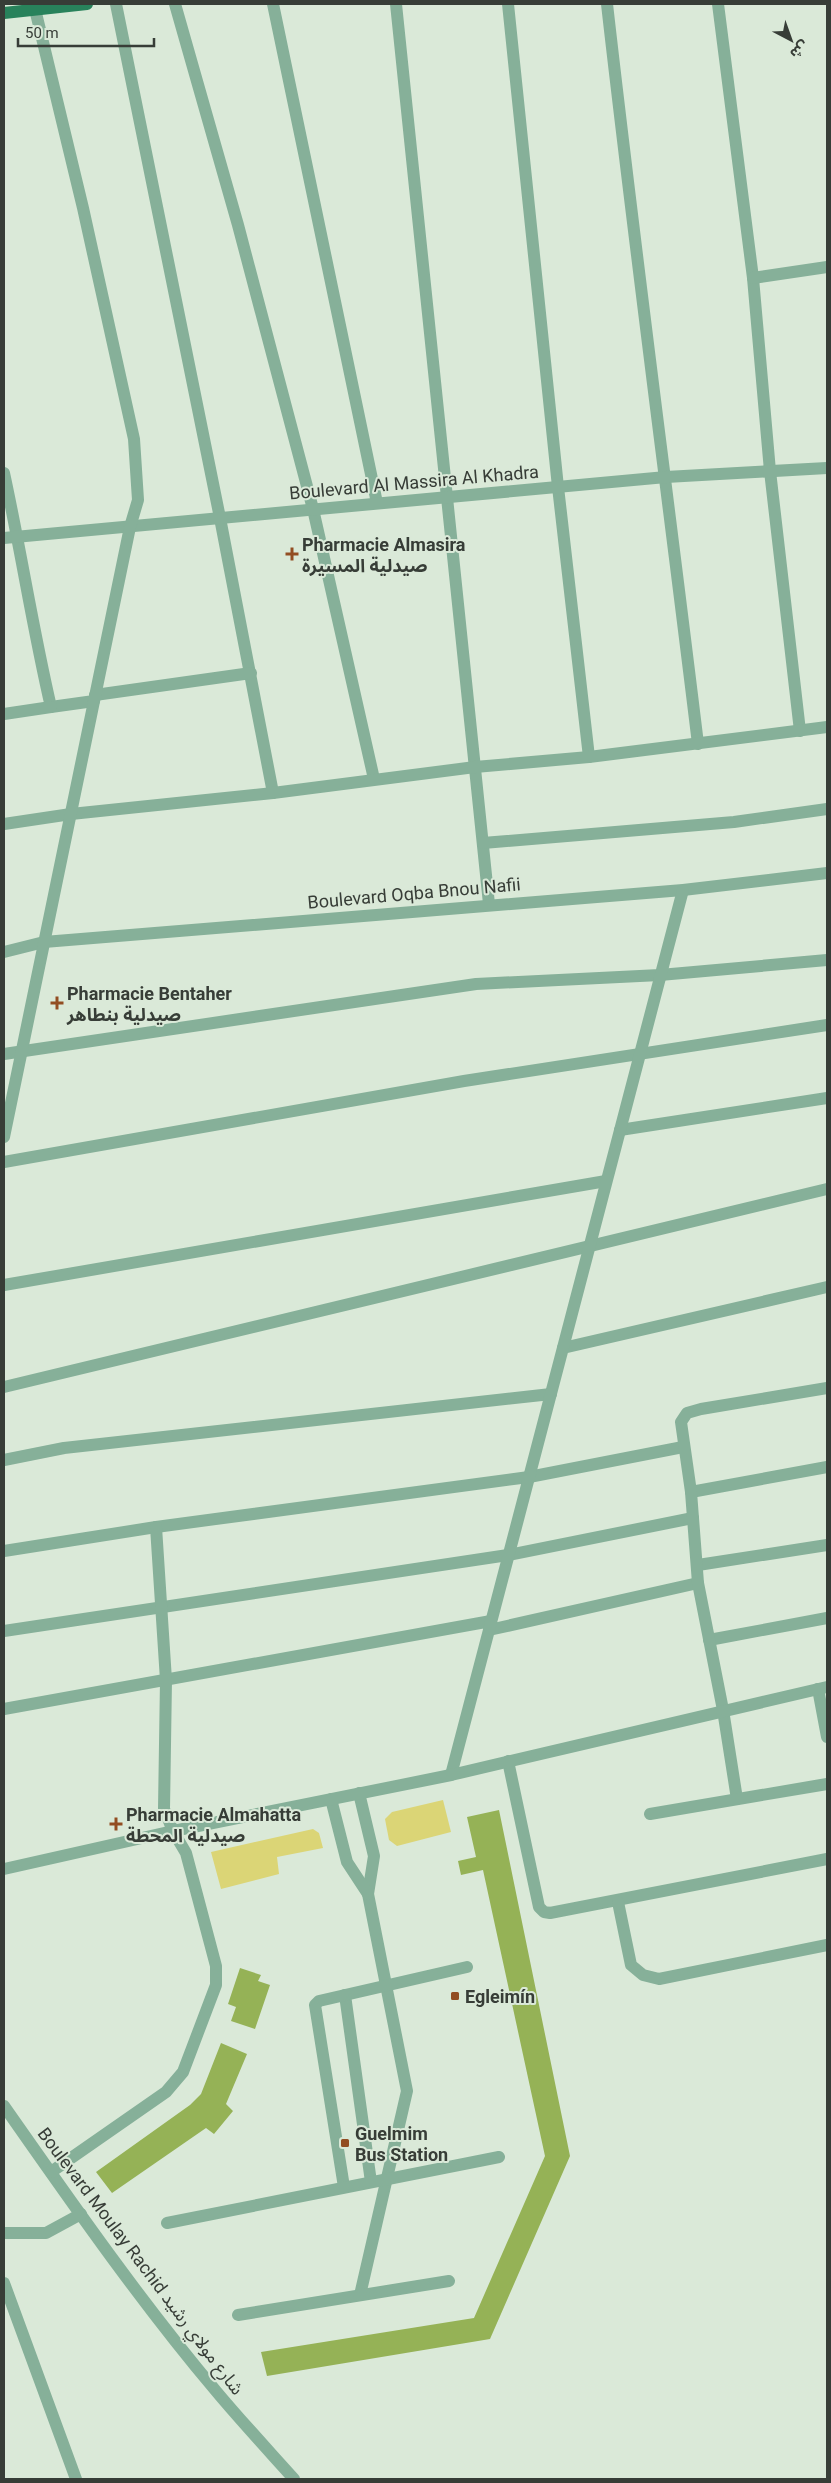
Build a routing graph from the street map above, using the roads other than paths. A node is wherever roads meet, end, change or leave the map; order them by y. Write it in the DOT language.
graph roads {
  1 [pos="87,4"];
  2 [pos="116,4"];
  3 [pos="175,4"];
  4 [pos="273,4"];
  5 [pos="396,4"];
  6 [pos="508,4"];
  7 [pos="607,4"];
  8 [pos="718,4"];
  9 [pos="35,9"];
  10 [pos="4,13"];
  11 [pos="827,267"];
  12 [pos="753,278"];
  13 [pos="827,468"];
  14 [pos="770,471"];
  15 [pos="4,473"];
  16 [pos="666,477"];
  17 [pos="558,487"];
  18 [pos="446,497"];
  19 [pos="377,503"];
  20 [pos="313,509"];
  21 [pos="220,518"];
  22 [pos="130,527"];
  23 [pos="18,537"];
  24 [pos="4,538"];
  25 [pos="251,673"];
  26 [pos="95,698"];
  27 [pos="51,707"];
  28 [pos="4,714"];
  29 [pos="827,727"];
  30 [pos="800,731"];
  31 [pos="698,744"];
  32 [pos="589,757"];
  33 [pos="475,767"];
  34 [pos="374,779"];
  35 [pos="272,793"];
  36 [pos="827,809"];
  37 [pos="70,814"];
  38 [pos="4,824"];
  39 [pos="483,843"];
  40 [pos="827,873"];
  41 [pos="683,890"];
  42 [pos="489,904"];
  43 [pos="44,942"];
  44 [pos="4,952"];
  45 [pos="827,960"];
  46 [pos="660,975"];
  47 [pos="827,1025"];
  48 [pos="22,1051"];
  49 [pos="4,1054"];
  50 [pos="639,1055"];
  51 [pos="827,1098"];
  52 [pos="620,1130"];
  53 [pos="4,1137"];
  54 [pos="4,1162"];
  55 [pos="606,1181"];
  56 [pos="827,1189"];
  57 [pos="589,1247"];
  58 [pos="4,1286"];
  59 [pos="827,1286"];
  60 [pos="563,1348"];
  61 [pos="4,1387"];
  62 [pos="827,1388"];
  63 [pos="551,1394"];
  64 [pos="683,1446"];
  65 [pos="4,1460"];
  66 [pos="827,1467"];
  67 [pos="529,1477"];
  68 [pos="690,1492"];
  69 [pos="693,1518"];
  70 [pos="156,1526"];
  71 [pos="827,1545"];
  72 [pos="4,1551"];
  73 [pos="508,1555"];
  74 [pos="698,1565"];
  75 [pos="698,1584"];
  76 [pos="161,1608"];
  77 [pos="827,1618"];
  78 [pos="490,1625"];
  79 [pos="4,1631"];
  80 [pos="709,1640"];
  81 [pos="166,1680"];
  82 [pos="823,1688"];
  83 [pos="4,1709"];
  84 [pos="723,1710"];
  85 [pos="827,1737"];
  86 [pos="508,1761"];
  87 [pos="451,1775"];
  88 [pos="827,1784"];
  89 [pos="359,1793"];
  90 [pos="331,1799"];
  91 [pos="736,1800"];
  92 [pos="650,1814"];
  93 [pos="172,1831"];
  94 [pos="827,1859"];
  95 [pos="4,1869"];
  96 [pos="368,1894"];
  97 [pos="618,1902"];
  98 [pos="827,1945"];
  99 [pos="467,1967"];
  100 [pos="386,1986"];
  101 [pos="344,1996"];
  102 [pos="4,2106"];
  103 [pos="499,2156"];
  104 [pos="50,2172"];
  105 [pos="389,2178"];
  106 [pos="372,2182"];
  107 [pos="344,2187"];
  108 [pos="80,2214"];
  109 [pos="166,2223"];
  110 [pos="4,2233"];
  111 [pos="449,2281"];
  112 [pos="4,2283"];
  113 [pos="360,2295"];
  114 [pos="238,2315"];
  115 [pos="76,2479"];
  116 [pos="294,2479"];
  1 -- 9 [label="main road"];
  2 -- 21 [label="street"];
  3 -- 20 [label="street"];
  4 -- 19 [label="street"];
  5 -- 18 [label="street"];
  6 -- 17 [label="street"];
  7 -- 16 [label="street"];
  8 -- 12 [label="street"];
  9 -- 10 [label="main road"];
  9 -- 22 [label="street"];
  11 -- 12 [label="street"];
  12 -- 14 [label="street"];
  13 -- 14 [label="street, Boulevard Al Massira Al Khadra"];
  14 -- 16 [label="street, Boulevard Al Massira Al Khadra"];
  14 -- 30 [label="street"];
  15 -- 23 [label="street"];
  16 -- 17 [label="street, Boulevard Al Massira Al Khadra"];
  16 -- 31 [label="street"];
  17 -- 18 [label="street, Boulevard Al Massira Al Khadra"];
  17 -- 32 [label="street"];
  18 -- 19 [label="street, Boulevard Al Massira Al Khadra"];
  18 -- 33 [label="street"];
  19 -- 20 [label="street, Boulevard Al Massira Al Khadra"];
  20 -- 21 [label="street, Boulevard Al Massira Al Khadra"];
  20 -- 34 [label="street"];
  21 -- 22 [label="street, Boulevard Al Massira Al Khadra"];
  21 -- 25 [label="street"];
  22 -- 23 [label="street, Boulevard Al Massira Al Khadra"];
  22 -- 26 [label="street"];
  23 -- 24 [label="street, Boulevard Al Massira Al Khadra"];
  23 -- 27 [label="street"];
  25 -- 26 [label="street"];
  25 -- 35 [label="street"];
  26 -- 27 [label="street"];
  26 -- 37 [label="street"];
  27 -- 28 [label="street"];
  29 -- 30 [label="street"];
  30 -- 31 [label="street"];
  31 -- 32 [label="street"];
  32 -- 33 [label="street"];
  33 -- 34 [label="street"];
  33 -- 39 [label="street"];
  34 -- 35 [label="street"];
  35 -- 37 [label="street"];
  36 -- 39 [label="street"];
  37 -- 38 [label="street"];
  37 -- 43 [label="street"];
  39 -- 42 [label="street"];
  40 -- 41 [label="street, Boulevard Oqba Bnou Nafii"];
  41 -- 42 [label="street, Boulevard Oqba Bnou Nafii"];
  41 -- 46 [label="street"];
  42 -- 43 [label="street, Boulevard Oqba Bnou Nafii"];
  43 -- 44 [label="street, Boulevard Oqba Bnou Nafii"];
  43 -- 48 [label="street"];
  45 -- 46 [label="street"];
  46 -- 48 [label="street"];
  46 -- 50 [label="street"];
  47 -- 50 [label="street"];
  48 -- 49 [label="street"];
  48 -- 53 [label="street"];
  50 -- 52 [label="street"];
  50 -- 54 [label="street"];
  51 -- 52 [label="street"];
  52 -- 55 [label="street"];
  55 -- 57 [label="street"];
  55 -- 58 [label="street"];
  56 -- 57 [label="street"];
  57 -- 60 [label="street"];
  57 -- 61 [label="street"];
  59 -- 60 [label="street"];
  60 -- 63 [label="street"];
  62 -- 64 [label="street"];
  63 -- 65 [label="street"];
  63 -- 67 [label="street"];
  64 -- 67 [label="street"];
  64 -- 68 [label="street"];
  66 -- 68 [label="street"];
  67 -- 70 [label="street"];
  67 -- 73 [label="street"];
  68 -- 69 [label="street"];
  69 -- 73 [label="street"];
  69 -- 74 [label="street"];
  70 -- 72 [label="street"];
  70 -- 76 [label="street"];
  71 -- 74 [label="street"];
  73 -- 76 [label="street"];
  73 -- 78 [label="street"];
  74 -- 75 [label="street"];
  75 -- 78 [label="street"];
  75 -- 80 [label="street"];
  76 -- 79 [label="street"];
  76 -- 81 [label="street"];
  77 -- 80 [label="street"];
  78 -- 81 [label="street"];
  78 -- 87 [label="street"];
  80 -- 84 [label="street"];
  81 -- 83 [label="street"];
  81 -- 93 [label="street"];
  82 -- 84 [label="street"];
  82 -- 85 [label="street"];
  84 -- 86 [label="street"];
  84 -- 91 [label="street"];
  86 -- 87 [label="street"];
  86 -- 97 [label="street"];
  87 -- 89 [label="street"];
  88 -- 91 [label="street"];
  89 -- 90 [label="street"];
  89 -- 96 [label="street"];
  90 -- 93 [label="street"];
  90 -- 96 [label="street"];
  91 -- 92 [label="street"];
  93 -- 95 [label="street"];
  93 -- 104 [label="street"];
  94 -- 97 [label="street"];
  96 -- 100 [label="street"];
  97 -- 98 [label="street"];
  99 -- 100 [label="street"];
  100 -- 101 [label="street"];
  100 -- 105 [label="street"];
  101 -- 106 [label="street"];
  101 -- 107 [label="street"];
  102 -- 104 [label="street, Boulevard Moulay Rachid شارع مولاي رشيد"];
  103 -- 105 [label="street"];
  104 -- 108 [label="street, Boulevard Moulay Rachid شارع مولاي رشيد"];
  105 -- 106 [label="street"];
  105 -- 113 [label="street"];
  106 -- 107 [label="street"];
  107 -- 109 [label="street"];
  108 -- 110 [label="street"];
  108 -- 116 [label="street, Boulevard Moulay Rachid شارع مولاي رشيد"];
  111 -- 113 [label="street"];
  112 -- 115 [label="street"];
  113 -- 114 [label="street"];
}
